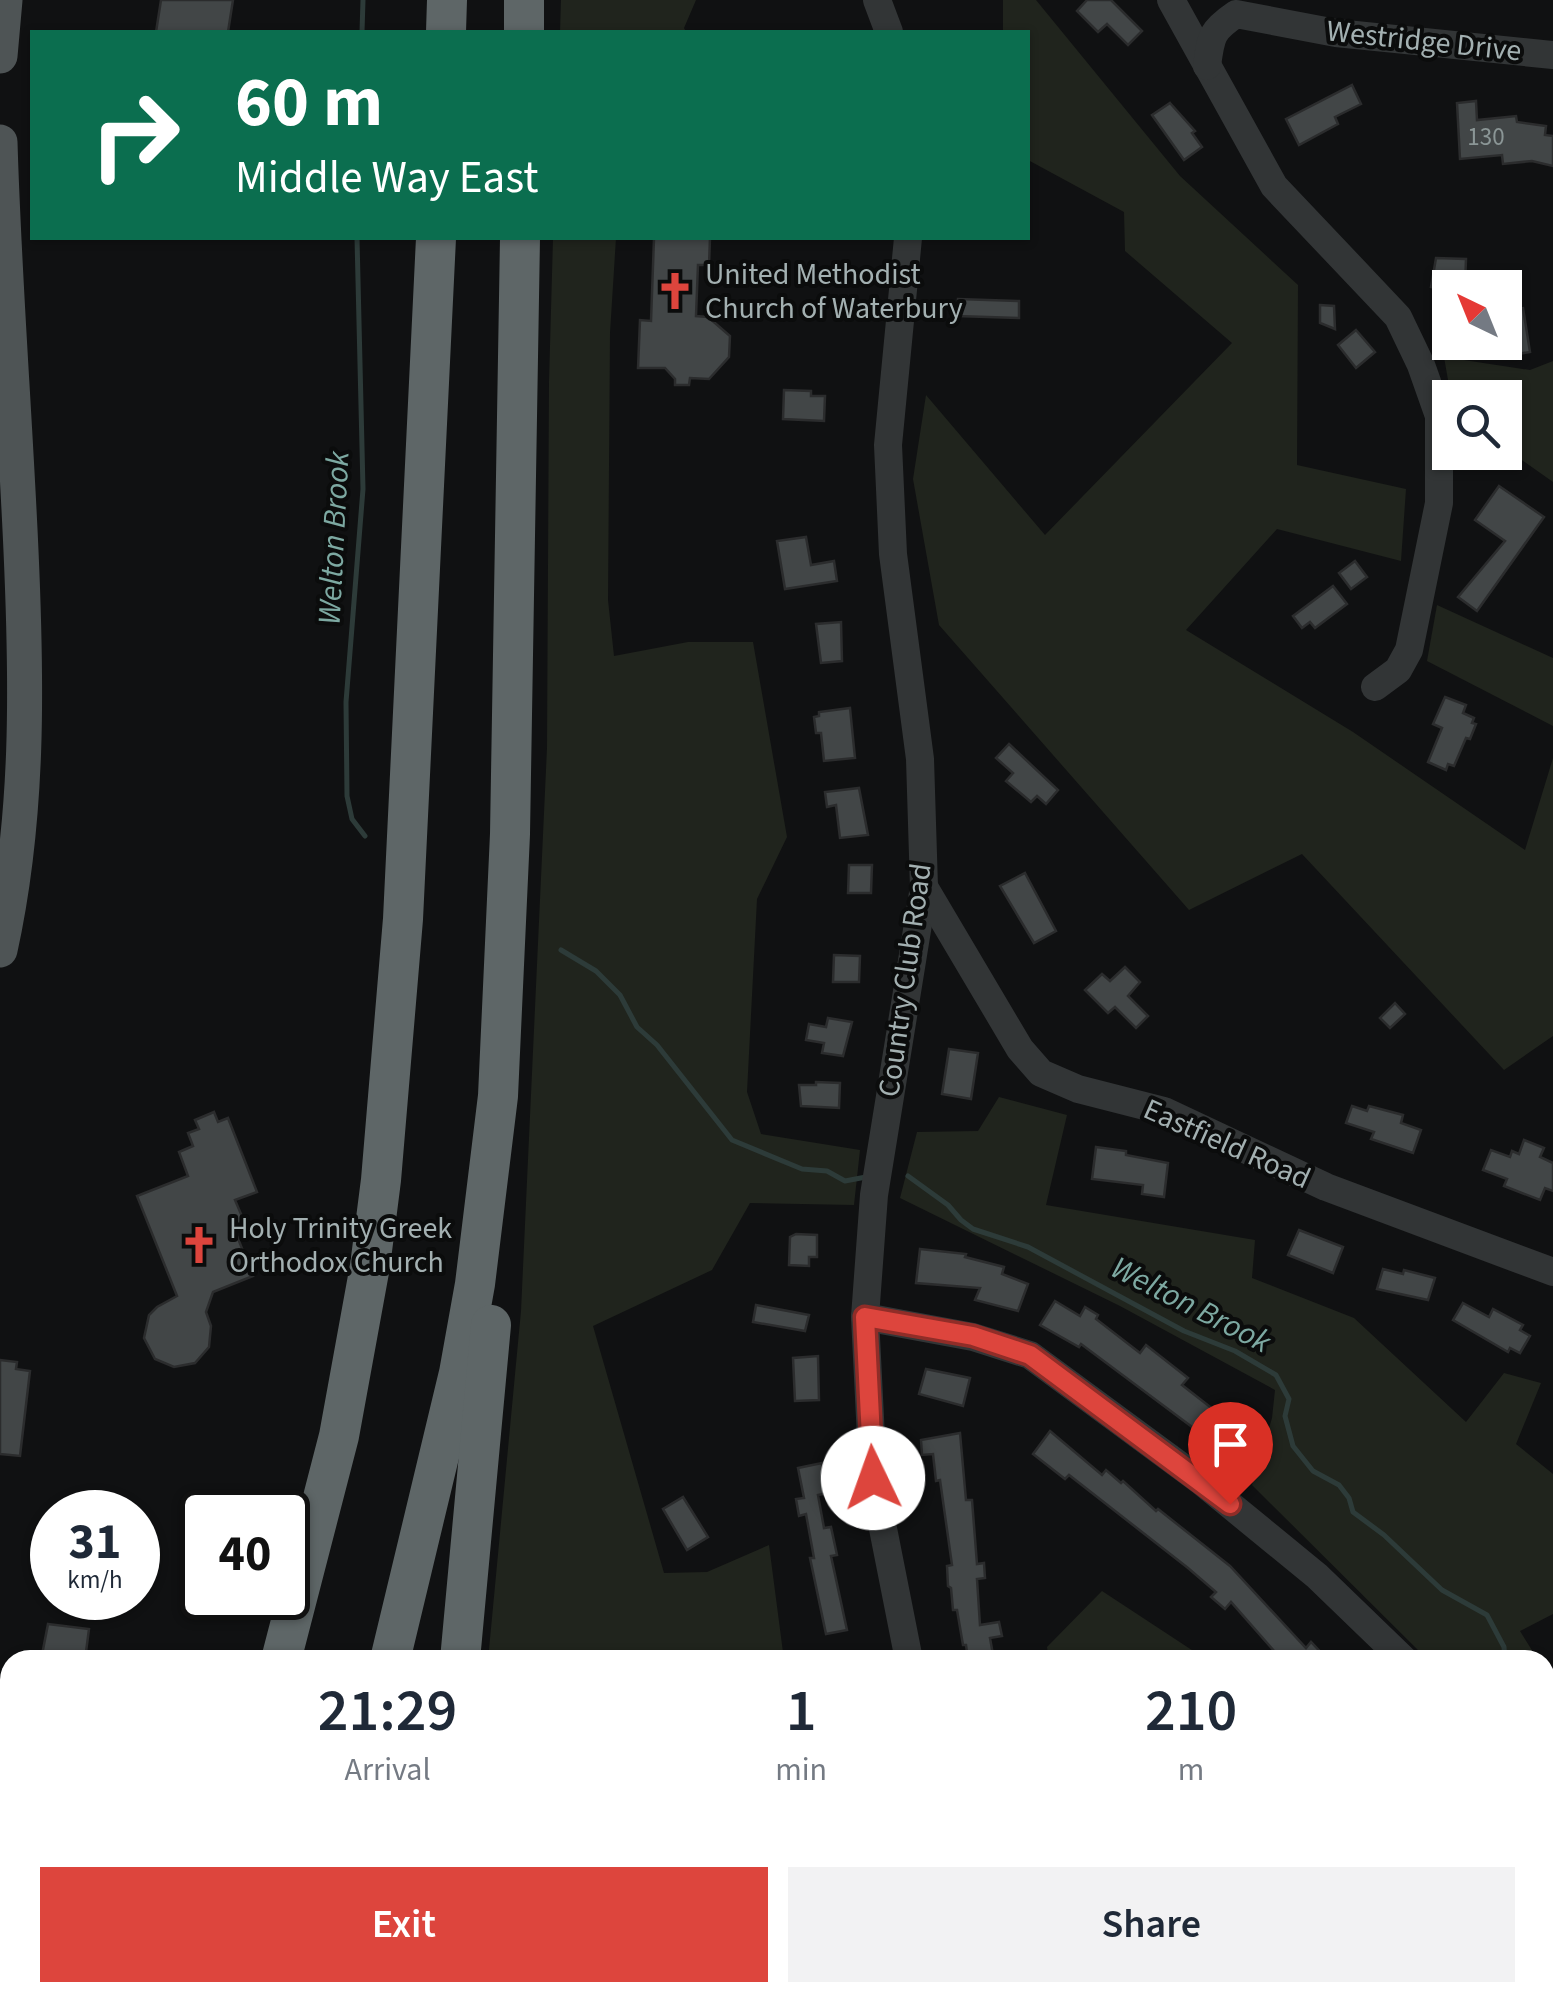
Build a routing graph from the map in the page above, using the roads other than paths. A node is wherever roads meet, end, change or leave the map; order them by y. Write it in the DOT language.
graph roads {
  1 [pos="5,0"];
  2 [pos="428,0"];
  3 [pos="447,0"];
  4 [pos="524,0"];
  5 [pos="876,0"];
  6 [pos="1171,0"];
  7 [pos="1208,0"];
  8 [pos="1236,14"];
  9 [pos="428,30"];
  10 [pos="446,30"];
  11 [pos="524,30"];
  12 [pos="888,30"];
  13 [pos="1553,55"];
  14 [pos="0,56"];
  15 [pos="1207,66"];
  16 [pos="0,142"];
  17 [pos="432,240"];
  18 [pos="520,240"];
  19 [pos="908,240"];
  20 [pos="10,519"];
  21 [pos="1375,687"];
  22 [pos="924,888"];
  23 [pos="508,922"];
  24 [pos="958,946"];
  25 [pos="0,950"];
  26 [pos="913,951"];
  27 [pos="1553,1272"];
  28 [pos="865,1317"];
  29 [pos="284,1650"];
  30 [pos="393,1650"];
  31 [pos="461,1650"];
  32 [pos="907,1650"];
  33 [pos="1394,1650"];
  1 -- 14 [label="main road"];
  2 -- 9 [label="highway"];
  3 -- 10 [label="highway"];
  4 -- 11 [label="highway"];
  5 -- 12 [label="street"];
  6 -- 15 [label="street"];
  7 -- 8 [label="street, Westridge Drive"];
  8 -- 13 [label="street, Westridge Drive"];
  8 -- 15 [label="street"];
  15 -- 21 [label="street"];
  16 -- 20 [label="main road"];
  17 -- 29 [label="highway"];
  18 -- 23 [label="highway"];
  19 -- 22 [label="street, Country Club Road"];
  20 -- 25 [label="main road"];
  22 -- 24 [label="street, Eastfield Road"];
  22 -- 26 [label="street, Country Club Road"];
  23 -- 30 [label="highway"];
  23 -- 31 [label="highway"];
  24 -- 26 [label="street"];
  24 -- 27 [label="street, Eastfield Road"];
  26 -- 28 [label="street, Country Club Road"];
  28 -- 32 [label="street, Country Club Road"];
  28 -- 33 [label="street"];
}
